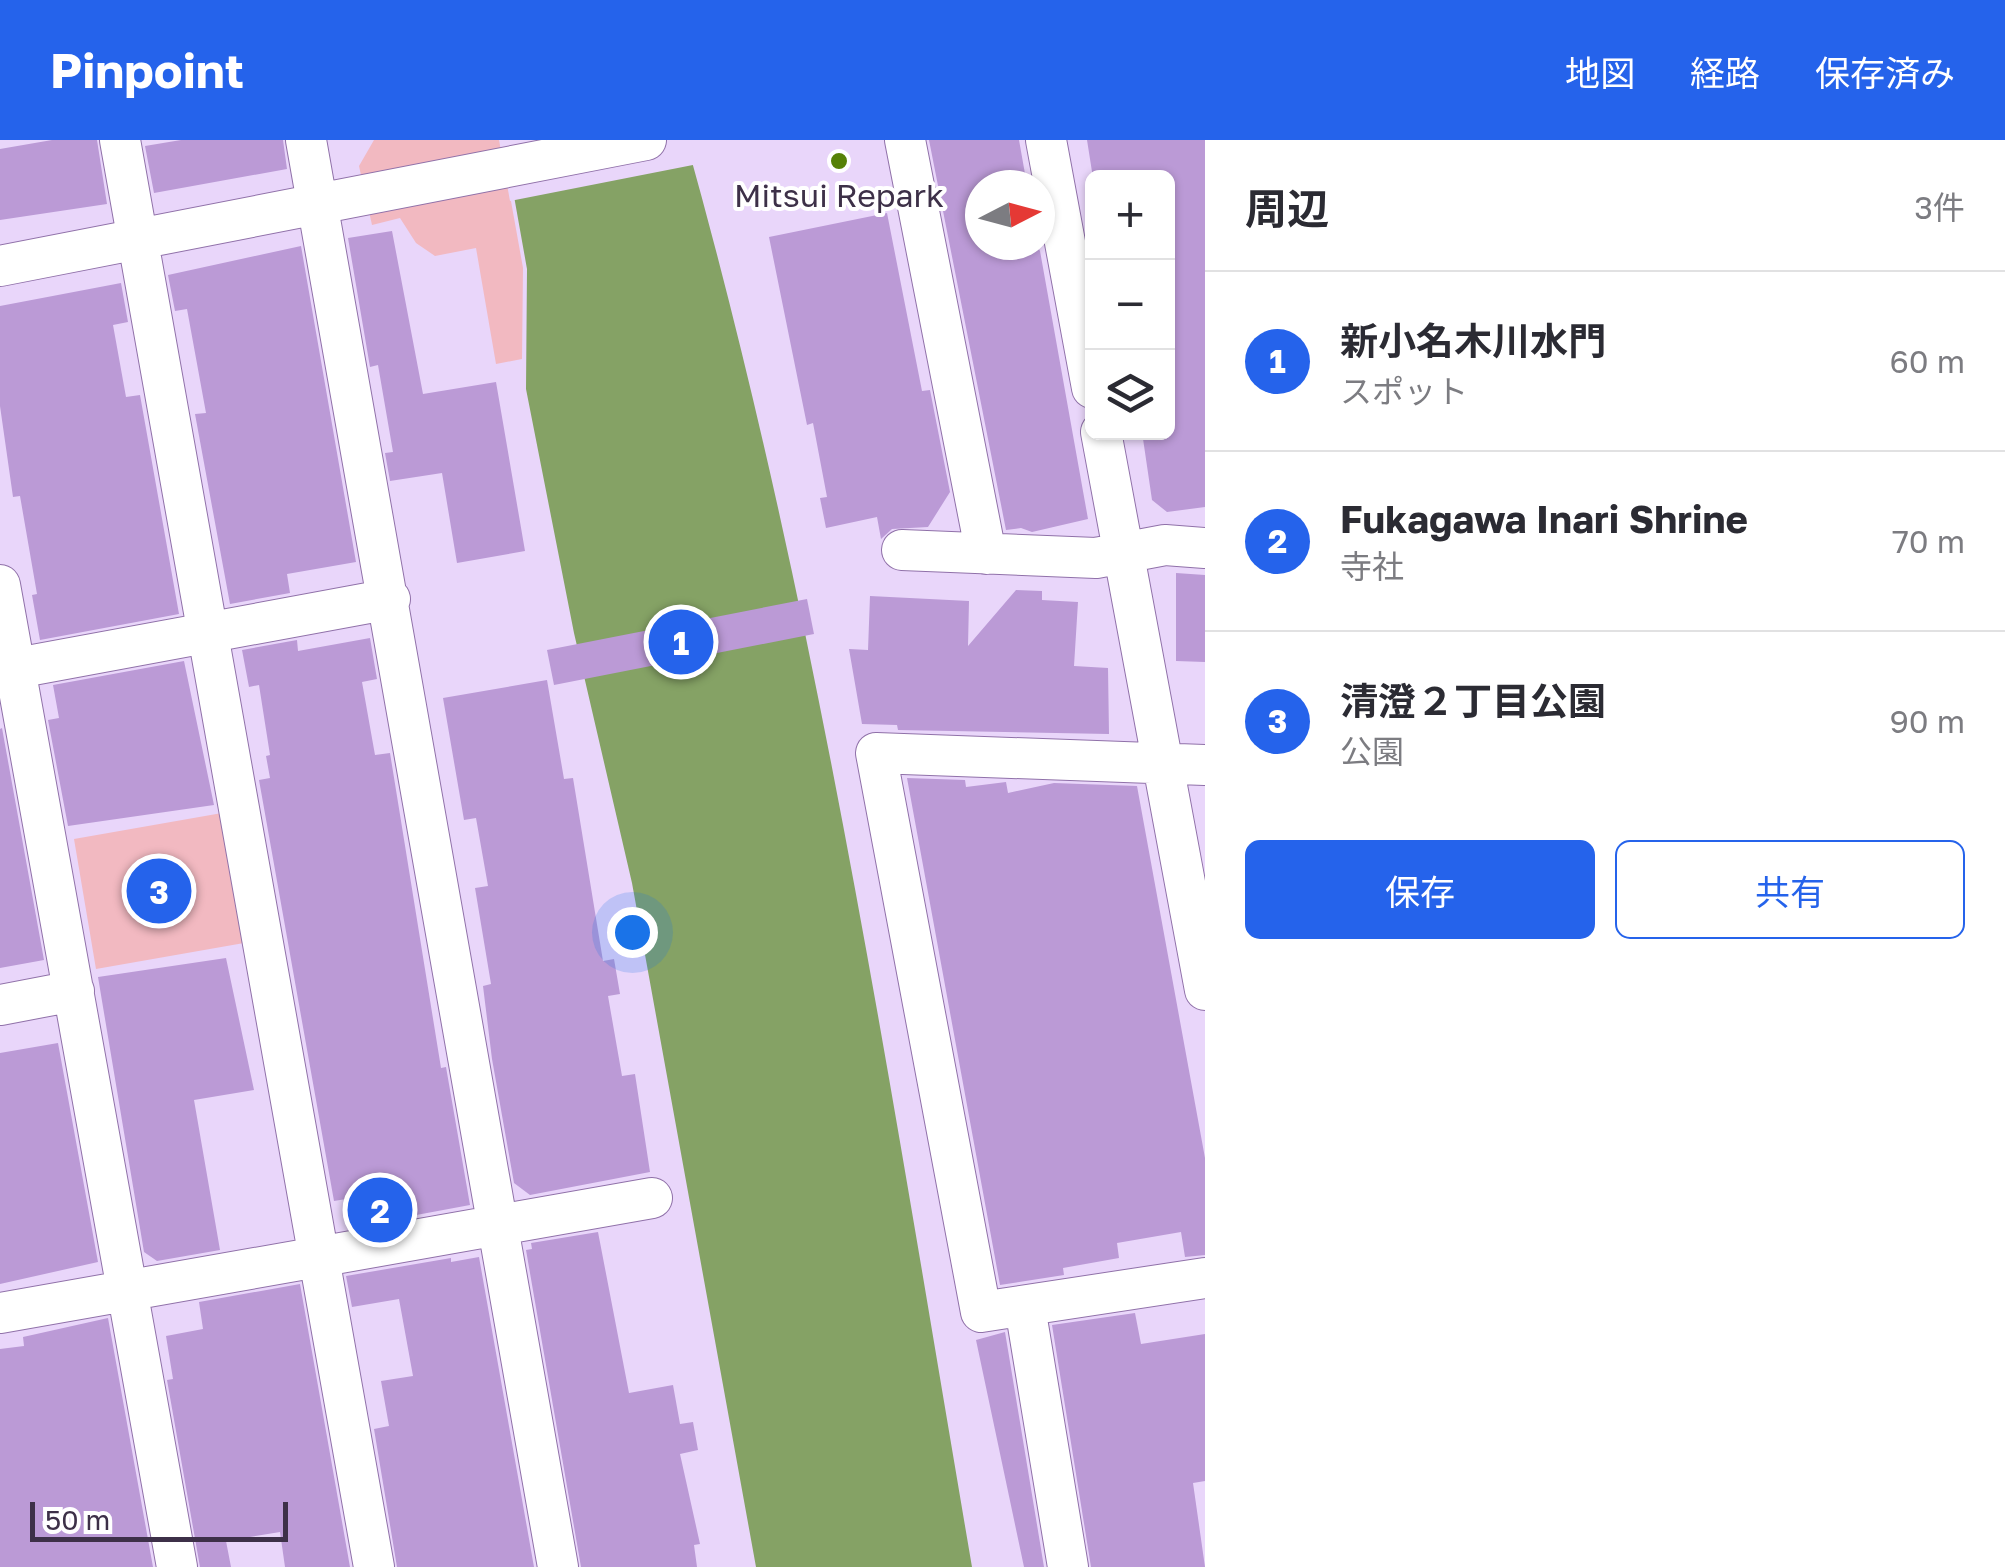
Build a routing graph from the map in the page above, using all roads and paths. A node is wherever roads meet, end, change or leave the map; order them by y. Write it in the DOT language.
graph roads {
  1 [pos="120,140"];
  2 [pos="306,140"];
  3 [pos="646,140"];
  4 [pos="904,140"];
  5 [pos="1046,140"];
  6 [pos="317,204"];
  7 [pos="137,238"];
  8 [pos="0,266"];
  9 [pos="1085,350"];
  10 [pos="1103,440"];
  11 [pos="1205,548"];
  12 [pos="902,550"];
  13 [pos="1124,553"];
  14 [pos="986,554"];
  15 [pos="0,585"];
  16 [pos="390,599"];
  17 [pos="205,634"];
  18 [pos="8,669"];
  19 [pos="1163,763"];
  20 [pos="1205,765"];
  21 [pos="1205,990"];
  22 [pos="74,992"];
  23 [pos="0,1005"];
  24 [pos="652,1198"];
  25 [pos="498,1225"];
  26 [pos="318,1256"];
  27 [pos="1205,1278"];
  28 [pos="128,1291"];
  29 [pos="1025,1307"];
  30 [pos="0,1313"];
  31 [pos="177,1567"];
  32 [pos="374,1567"];
  33 [pos="558,1567"];
  34 [pos="1068,1567"];
  1 -- 7 [label="street"];
  2 -- 6 [label="street"];
  3 -- 6 [label="street"];
  4 -- 14 [label="street"];
  5 -- 9 [label="street"];
  6 -- 7 [label="street"];
  6 -- 16 [label="street"];
  7 -- 8 [label="street"];
  7 -- 17 [label="street"];
  10 -- 13 [label="street"];
  11 -- 13 [label="street"];
  12 -- 14 [label="street"];
  13 -- 14 [label="street"];
  13 -- 19 [label="street"];
  15 -- 18 [label="street"];
  16 -- 17 [label="street"];
  16 -- 25 [label="street"];
  17 -- 18 [label="street"];
  17 -- 26 [label="street"];
  18 -- 22 [label="street"];
  19 -- 20 [label="street"];
  19 -- 21 [label="street"];
  19 -- 29 [label="street"];
  22 -- 23 [label="street"];
  22 -- 28 [label="street"];
  24 -- 25 [label="street"];
  25 -- 26 [label="street"];
  25 -- 33 [label="street"];
  26 -- 28 [label="street"];
  26 -- 32 [label="street"];
  27 -- 29 [label="street"];
  28 -- 30 [label="street"];
  28 -- 31 [label="street"];
  29 -- 34 [label="street"];
}
